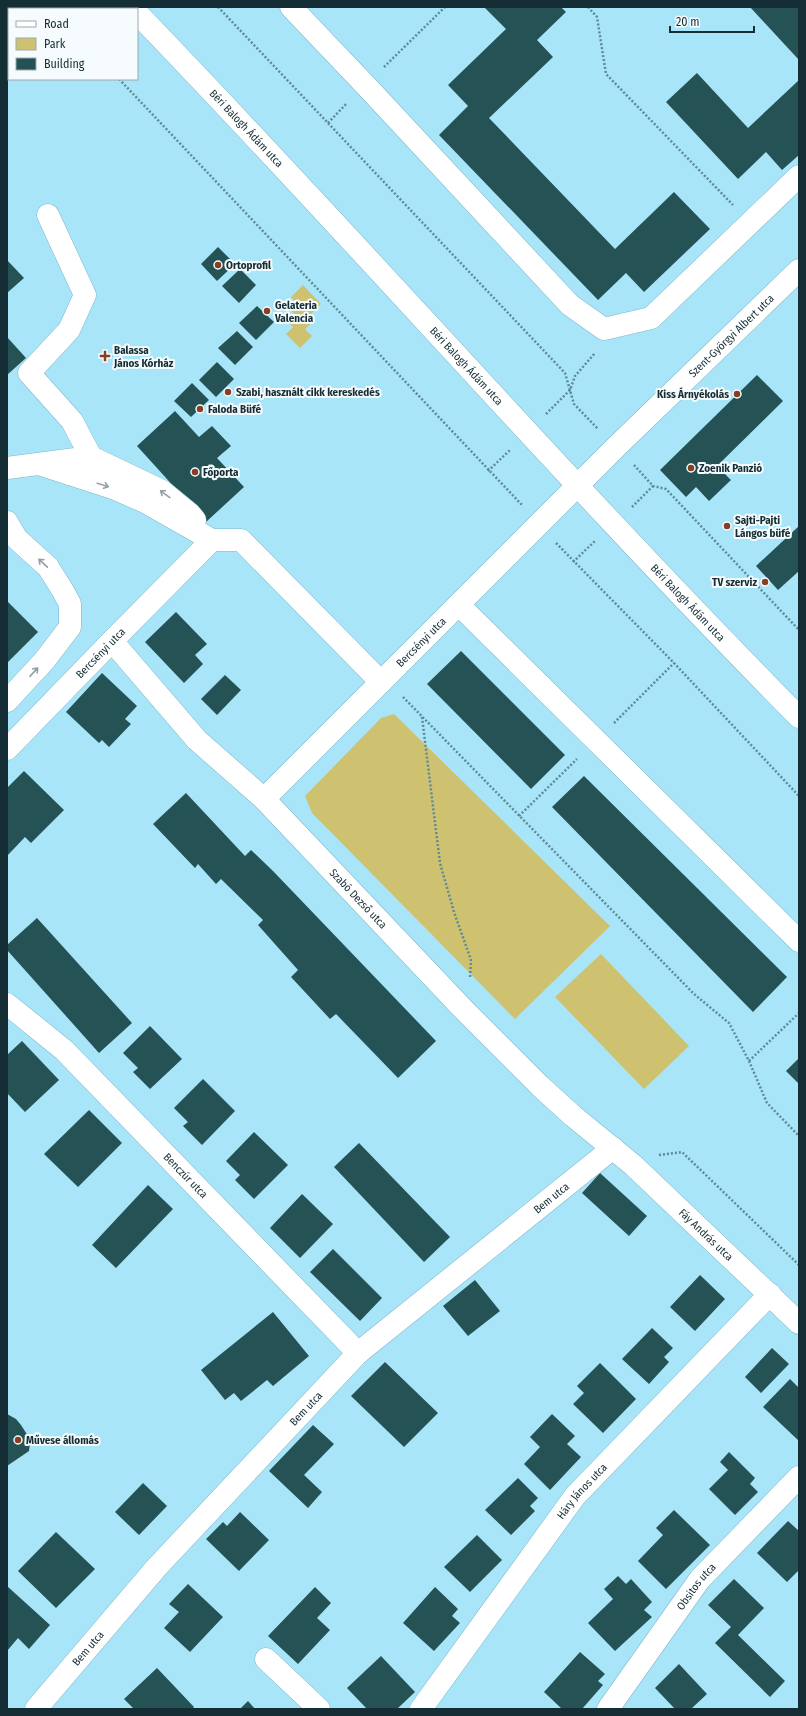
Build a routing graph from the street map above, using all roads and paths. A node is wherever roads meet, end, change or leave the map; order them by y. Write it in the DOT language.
graph roads {
  1 [pos="218,7"];
  2 [pos="291,7"];
  3 [pos="445,7"];
  4 [pos="588,7"];
  5 [pos="138,14"];
  6 [pos="120,80"];
  7 [pos="365,85"];
  8 [pos="328,123"];
  9 [pos="799,176"];
  10 [pos="48,216"];
  11 [pos="750,223"];
  12 [pos="799,270"];
  13 [pos="617,326"];
  14 [pos="570,390"];
  15 [pos="528,432"];
  16 [pos="616,447"];
  17 [pos="91,457"];
  18 [pos="39,464"];
  19 [pos="7,468"];
  20 [pos="488,470"];
  21 [pos="70,474"];
  22 [pos="578,486"];
  23 [pos="7,522"];
  24 [pos="540,524"];
  25 [pos="212,540"];
  26 [pos="459,605"];
  27 [pos="799,630"];
  28 [pos="112,640"];
  29 [pos="674,663"];
  30 [pos="383,680"];
  31 [pos="7,701"];
  32 [pos="422,716"];
  33 [pos="799,717"];
  34 [pos="596,740"];
  35 [pos="7,749"];
  36 [pos="799,796"];
  37 [pos="264,799"];
  38 [pos="519,816"];
  39 [pos="799,941"];
  40 [pos="7,1004"];
  41 [pos="466,1012"];
  42 [pos="799,1012"];
  43 [pos="749,1061"];
  44 [pos="799,1136"];
  45 [pos="613,1148"];
  46 [pos="654,1156"];
  47 [pos="799,1265"];
  48 [pos="770,1294"];
  49 [pos="799,1323"];
  50 [pos="358,1352"];
  51 [pos="799,1478"];
  52 [pos="266,1659"];
  53 [pos="37,1708"];
  54 [pos="319,1709"];
  55 [pos="421,1709"];
  56 [pos="608,1709"];
  1 -- 8 [label="path"];
  2 -- 7 [label="street"];
  3 -- 7 [label="path"];
  4 -- 11 [label="path"];
  5 -- 15 [label="street, Béri Balogh Ádám utca"];
  6 -- 20 [label="path"];
  7 -- 8 [label="path"];
  7 -- 13 [label="street"];
  8 -- 14 [label="path"];
  9 -- 11 [label="street"];
  10 -- 17 [label="street"];
  11 -- 13 [label="street"];
  12 -- 16 [label="street, Szent-Györgyi Albert utca"];
  13 -- 14 [label="path"];
  14 -- 15 [label="path"];
  14 -- 16 [label="path"];
  15 -- 20 [label="path"];
  15 -- 22 [label="street, Béri Balogh Ádám utca"];
  16 -- 22 [label="street, Szent-Györgyi Albert utca"];
  16 -- 27 [label="path"];
  17 -- 18 [label="street"];
  17 -- 21 [label="street"];
  25 -- 17 [label="street, one-way"];
  18 -- 19 [label="street"];
  18 -- 21 [label="street"];
  20 -- 24 [label="path"];
  21 -- 25 [label="street, one-way"];
  22 -- 24 [label="street, Bercsényi utca"];
  22 -- 33 [label="street, Béri Balogh Ádám utca"];
  31 -- 23 [label="street, one-way"];
  24 -- 26 [label="street, Bercsényi utca"];
  24 -- 29 [label="path"];
  25 -- 28 [label="street, Bercsényi utca"];
  25 -- 30 [label="street"];
  26 -- 30 [label="street, Bercsényi utca"];
  26 -- 34 [label="street"];
  28 -- 35 [label="street, Bercsényi utca"];
  28 -- 37 [label="street, Szabó Dezső utca"];
  29 -- 34 [label="path"];
  29 -- 36 [label="path"];
  30 -- 32 [label="path"];
  30 -- 37 [label="street, Bercsényi utca"];
  32 -- 38 [label="path"];
  32 -- 41 [label="path"];
  34 -- 38 [label="path"];
  34 -- 39 [label="street"];
  37 -- 41 [label="street, Szabó Dezső utca"];
  38 -- 43 [label="path"];
  40 -- 50 [label="street, Benczúr utca"];
  41 -- 45 [label="street, Szabó Dezső utca"];
  42 -- 43 [label="path"];
  43 -- 44 [label="path"];
  45 -- 48 [label="street, Fáy András utca"];
  45 -- 50 [label="street, Bem utca"];
  46 -- 47 [label="path"];
  48 -- 49 [label="street, Fáy András utca"];
  48 -- 55 [label="street, Háry János utca"];
  50 -- 53 [label="street, Bem utca"];
  51 -- 56 [label="street, Obsitos utca"];
  52 -- 54 [label="street"];
}
